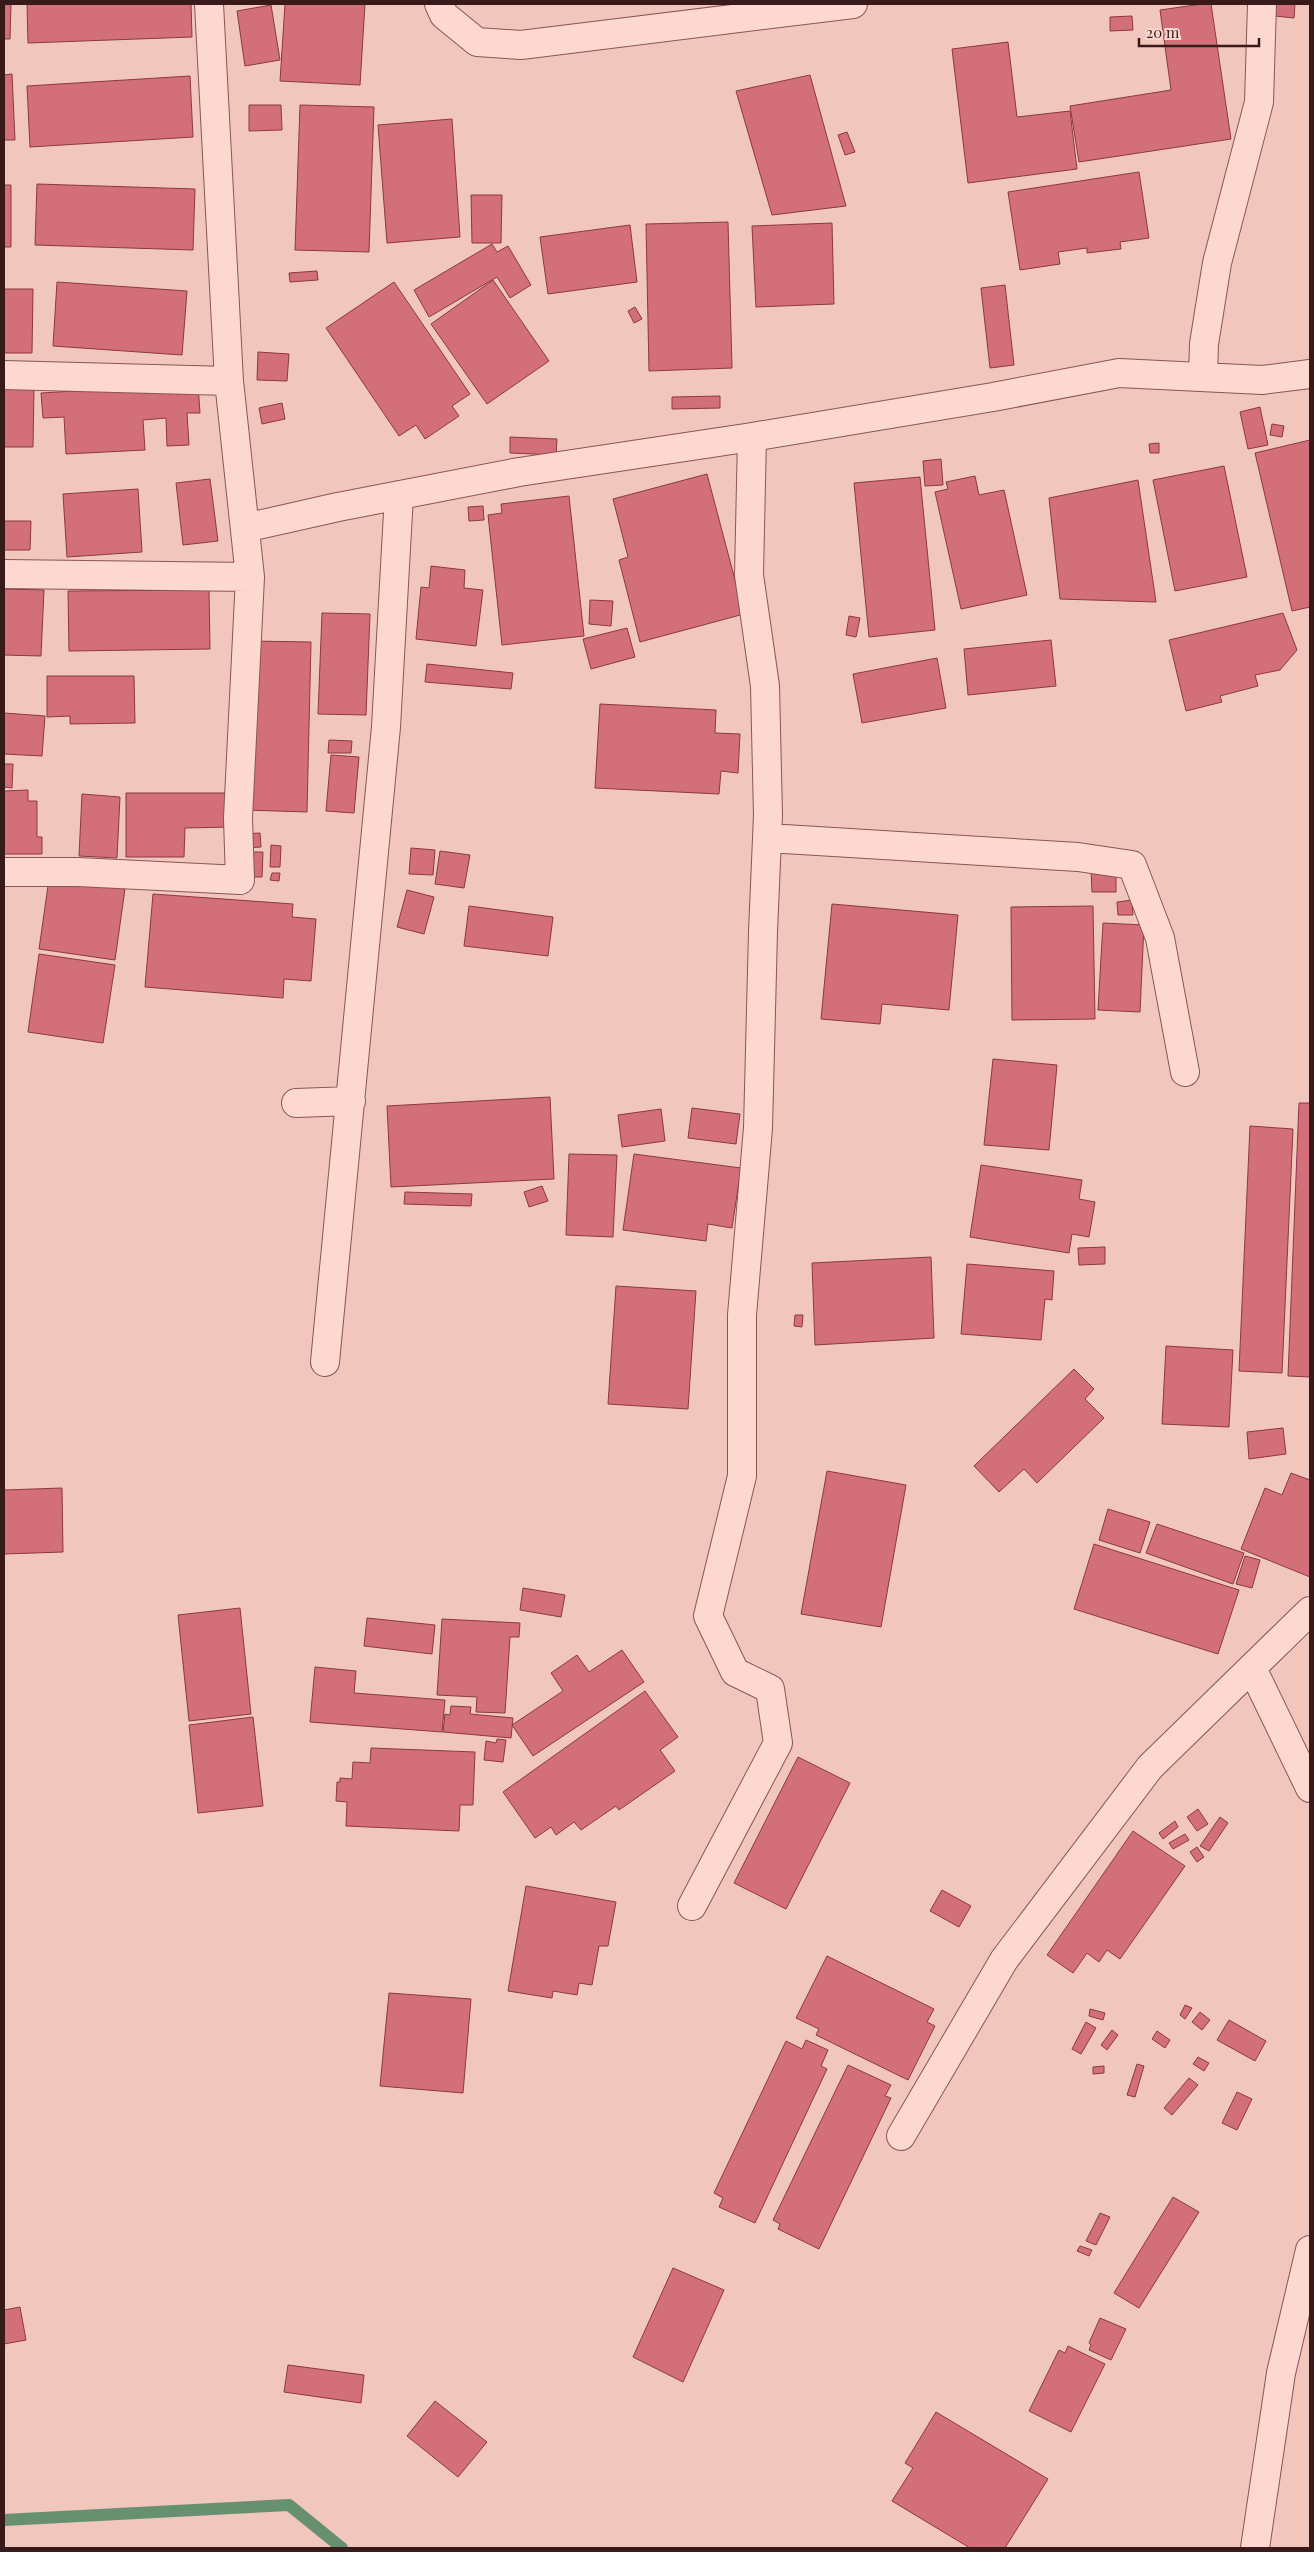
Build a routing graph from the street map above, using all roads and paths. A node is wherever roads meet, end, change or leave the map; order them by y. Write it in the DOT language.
graph roads {
  1 [pos="209,4"];
  2 [pos="439,4"];
  3 [pos="854,4"];
  4 [pos="1262,4"];
  5 [pos="800,7"];
  6 [pos="1310,374"];
  7 [pos="4,375"];
  8 [pos="1204,377"];
  9 [pos="228,381"];
  10 [pos="752,437"];
  11 [pos="399,495"];
  12 [pos="245,528"];
  13 [pos="4,574"];
  14 [pos="250,578"];
  15 [pos="768,838"];
  16 [pos="4,872"];
  17 [pos="1184,1072"];
  18 [pos="351,1101"];
  19 [pos="296,1103"];
  20 [pos="325,1362"];
  21 [pos="1310,1611"];
  22 [pos="1252,1668"];
  23 [pos="1310,1788"];
  24 [pos="692,1906"];
  25 [pos="901,2136"];
  26 [pos="1310,2250"];
  27 [pos="1255,2548"];
  1 -- 9 [label="street"];
  2 -- 5 [label="street"];
  3 -- 5 [label="street"];
  4 -- 8 [label="street"];
  6 -- 8 [label="street"];
  7 -- 9 [label="street"];
  8 -- 10 [label="street"];
  9 -- 12 [label="street"];
  10 -- 11 [label="street"];
  10 -- 15 [label="street"];
  11 -- 12 [label="street"];
  11 -- 18 [label="street"];
  12 -- 14 [label="street"];
  13 -- 14 [label="street"];
  14 -- 16 [label="street"];
  15 -- 17 [label="street"];
  15 -- 24 [label="street"];
  18 -- 19 [label="street"];
  18 -- 20 [label="street"];
  21 -- 22 [label="street"];
  22 -- 23 [label="street"];
  22 -- 25 [label="street"];
  26 -- 27 [label="street"];
}
